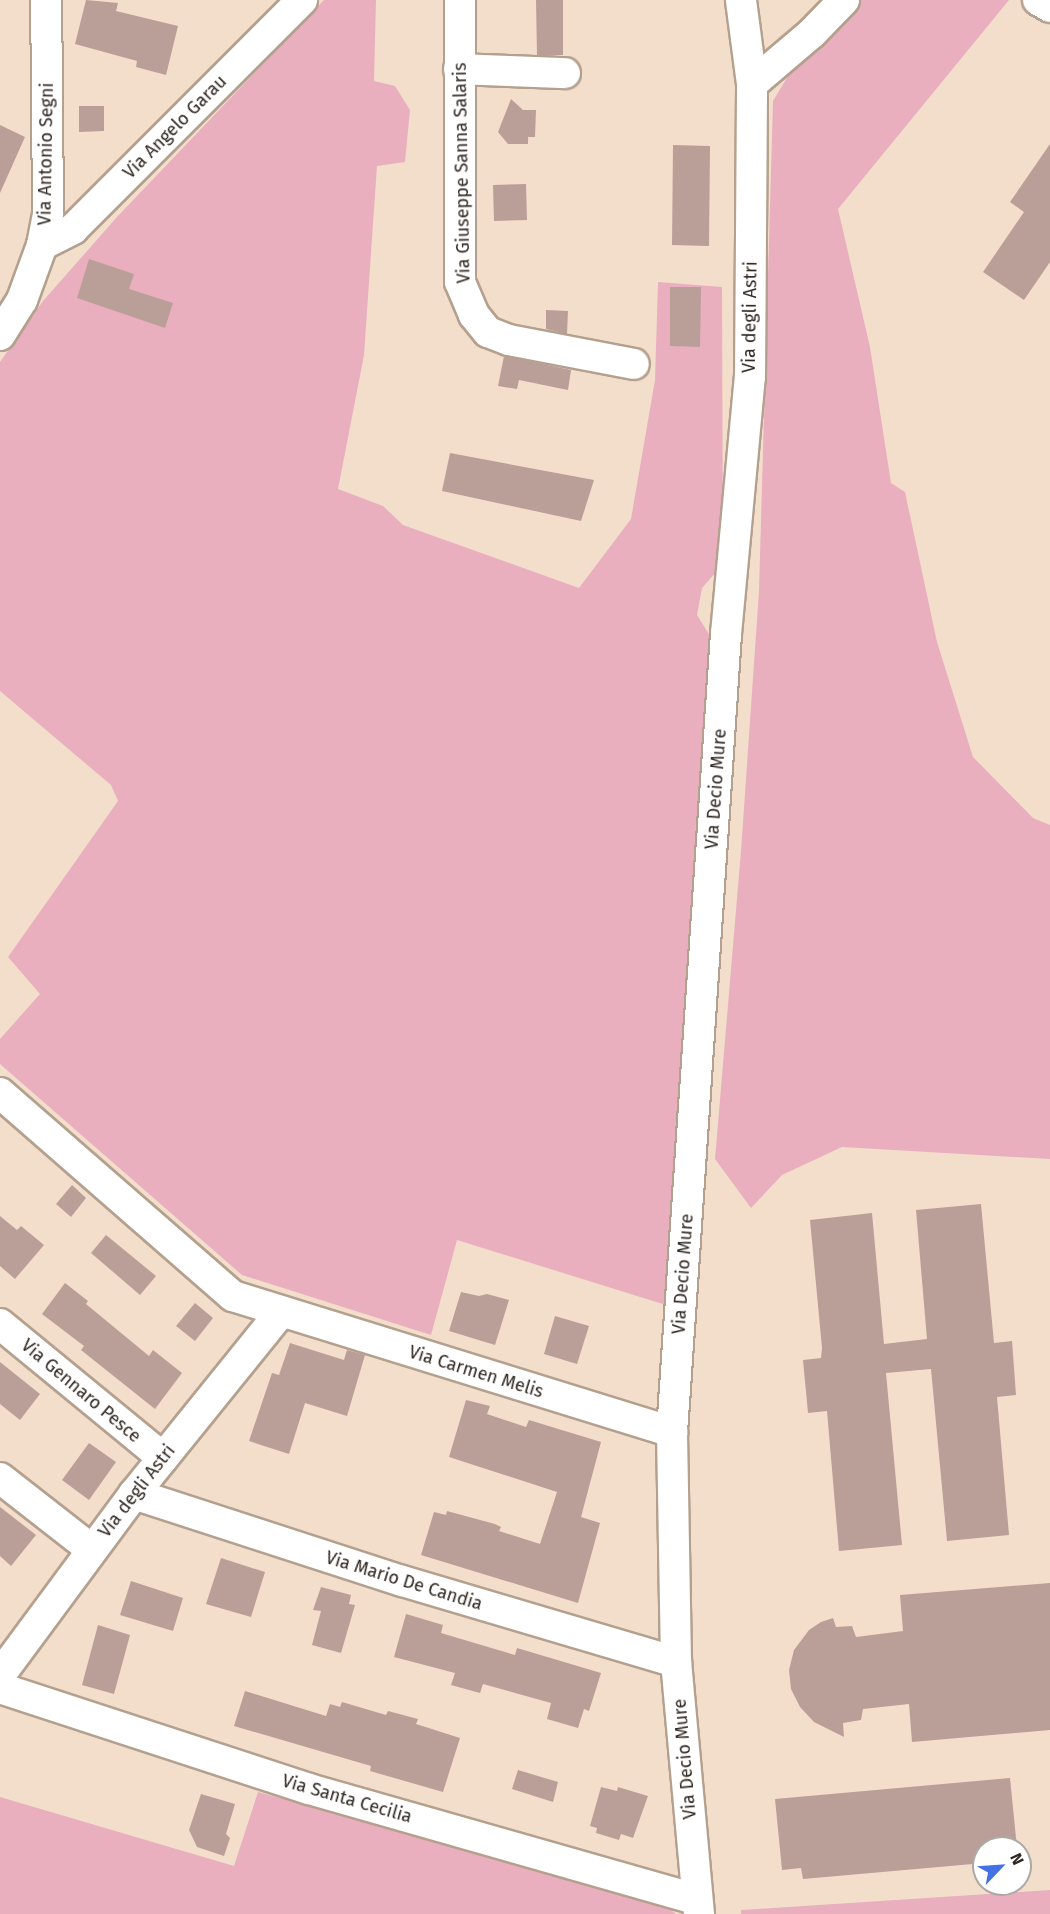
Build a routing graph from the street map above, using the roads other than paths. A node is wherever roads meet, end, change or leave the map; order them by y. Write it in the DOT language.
graph roads {
  1 [pos="46,0"];
  2 [pos="302,0"];
  3 [pos="460,0"];
  4 [pos="741,0"];
  5 [pos="844,0"];
  6 [pos="1038,0"];
  7 [pos="1050,6"];
  8 [pos="459,69"];
  9 [pos="565,73"];
  10 [pos="752,84"];
  11 [pos="42,245"];
  12 [pos="1,330"];
  13 [pos="634,364"];
  14 [pos="726,634"];
  15 [pos="0,1093"];
  16 [pos="281,1312"];
  17 [pos="0,1324"];
  18 [pos="672,1432"];
  19 [pos="163,1458"];
  20 [pos="0,1478"];
  21 [pos="134,1494"];
  22 [pos="92,1550"];
  23 [pos="676,1662"];
  24 [pos="0,1676"];
  25 [pos="0,1688"];
  26 [pos="697,1907"];
  1 -- 11 [label="street, Via Antonio Segni"];
  2 -- 11 [label="street, Via Angelo Garau"];
  3 -- 8 [label="street, Via Giuseppe Sanna Salaris"];
  4 -- 10 [label="street, Via degli Astri"];
  5 -- 10 [label="street"];
  6 -- 7 [label="street"];
  8 -- 9 [label="street"];
  8 -- 13 [label="street, Via Giuseppe Sanna Salaris"];
  10 -- 14 [label="street, Via degli Astri"];
  11 -- 12 [label="street, Via Antonio Segni"];
  14 -- 18 [label="street, Via Decio Mure"];
  15 -- 16 [label="street, Via Carmen Melis"];
  16 -- 18 [label="street, Via Carmen Melis"];
  16 -- 19 [label="street, Via degli Astri"];
  17 -- 19 [label="street, Via Gennaro Pesce"];
  18 -- 23 [label="street, Via Decio Mure"];
  19 -- 21 [label="street, Via degli Astri"];
  20 -- 22 [label="street"];
  21 -- 22 [label="street, Via degli Astri"];
  21 -- 23 [label="street, Via Mario De Candia"];
  22 -- 24 [label="street, Via degli Astri"];
  23 -- 26 [label="street, Via Decio Mure"];
  25 -- 26 [label="street, Via Santa Cecilia"];
}
